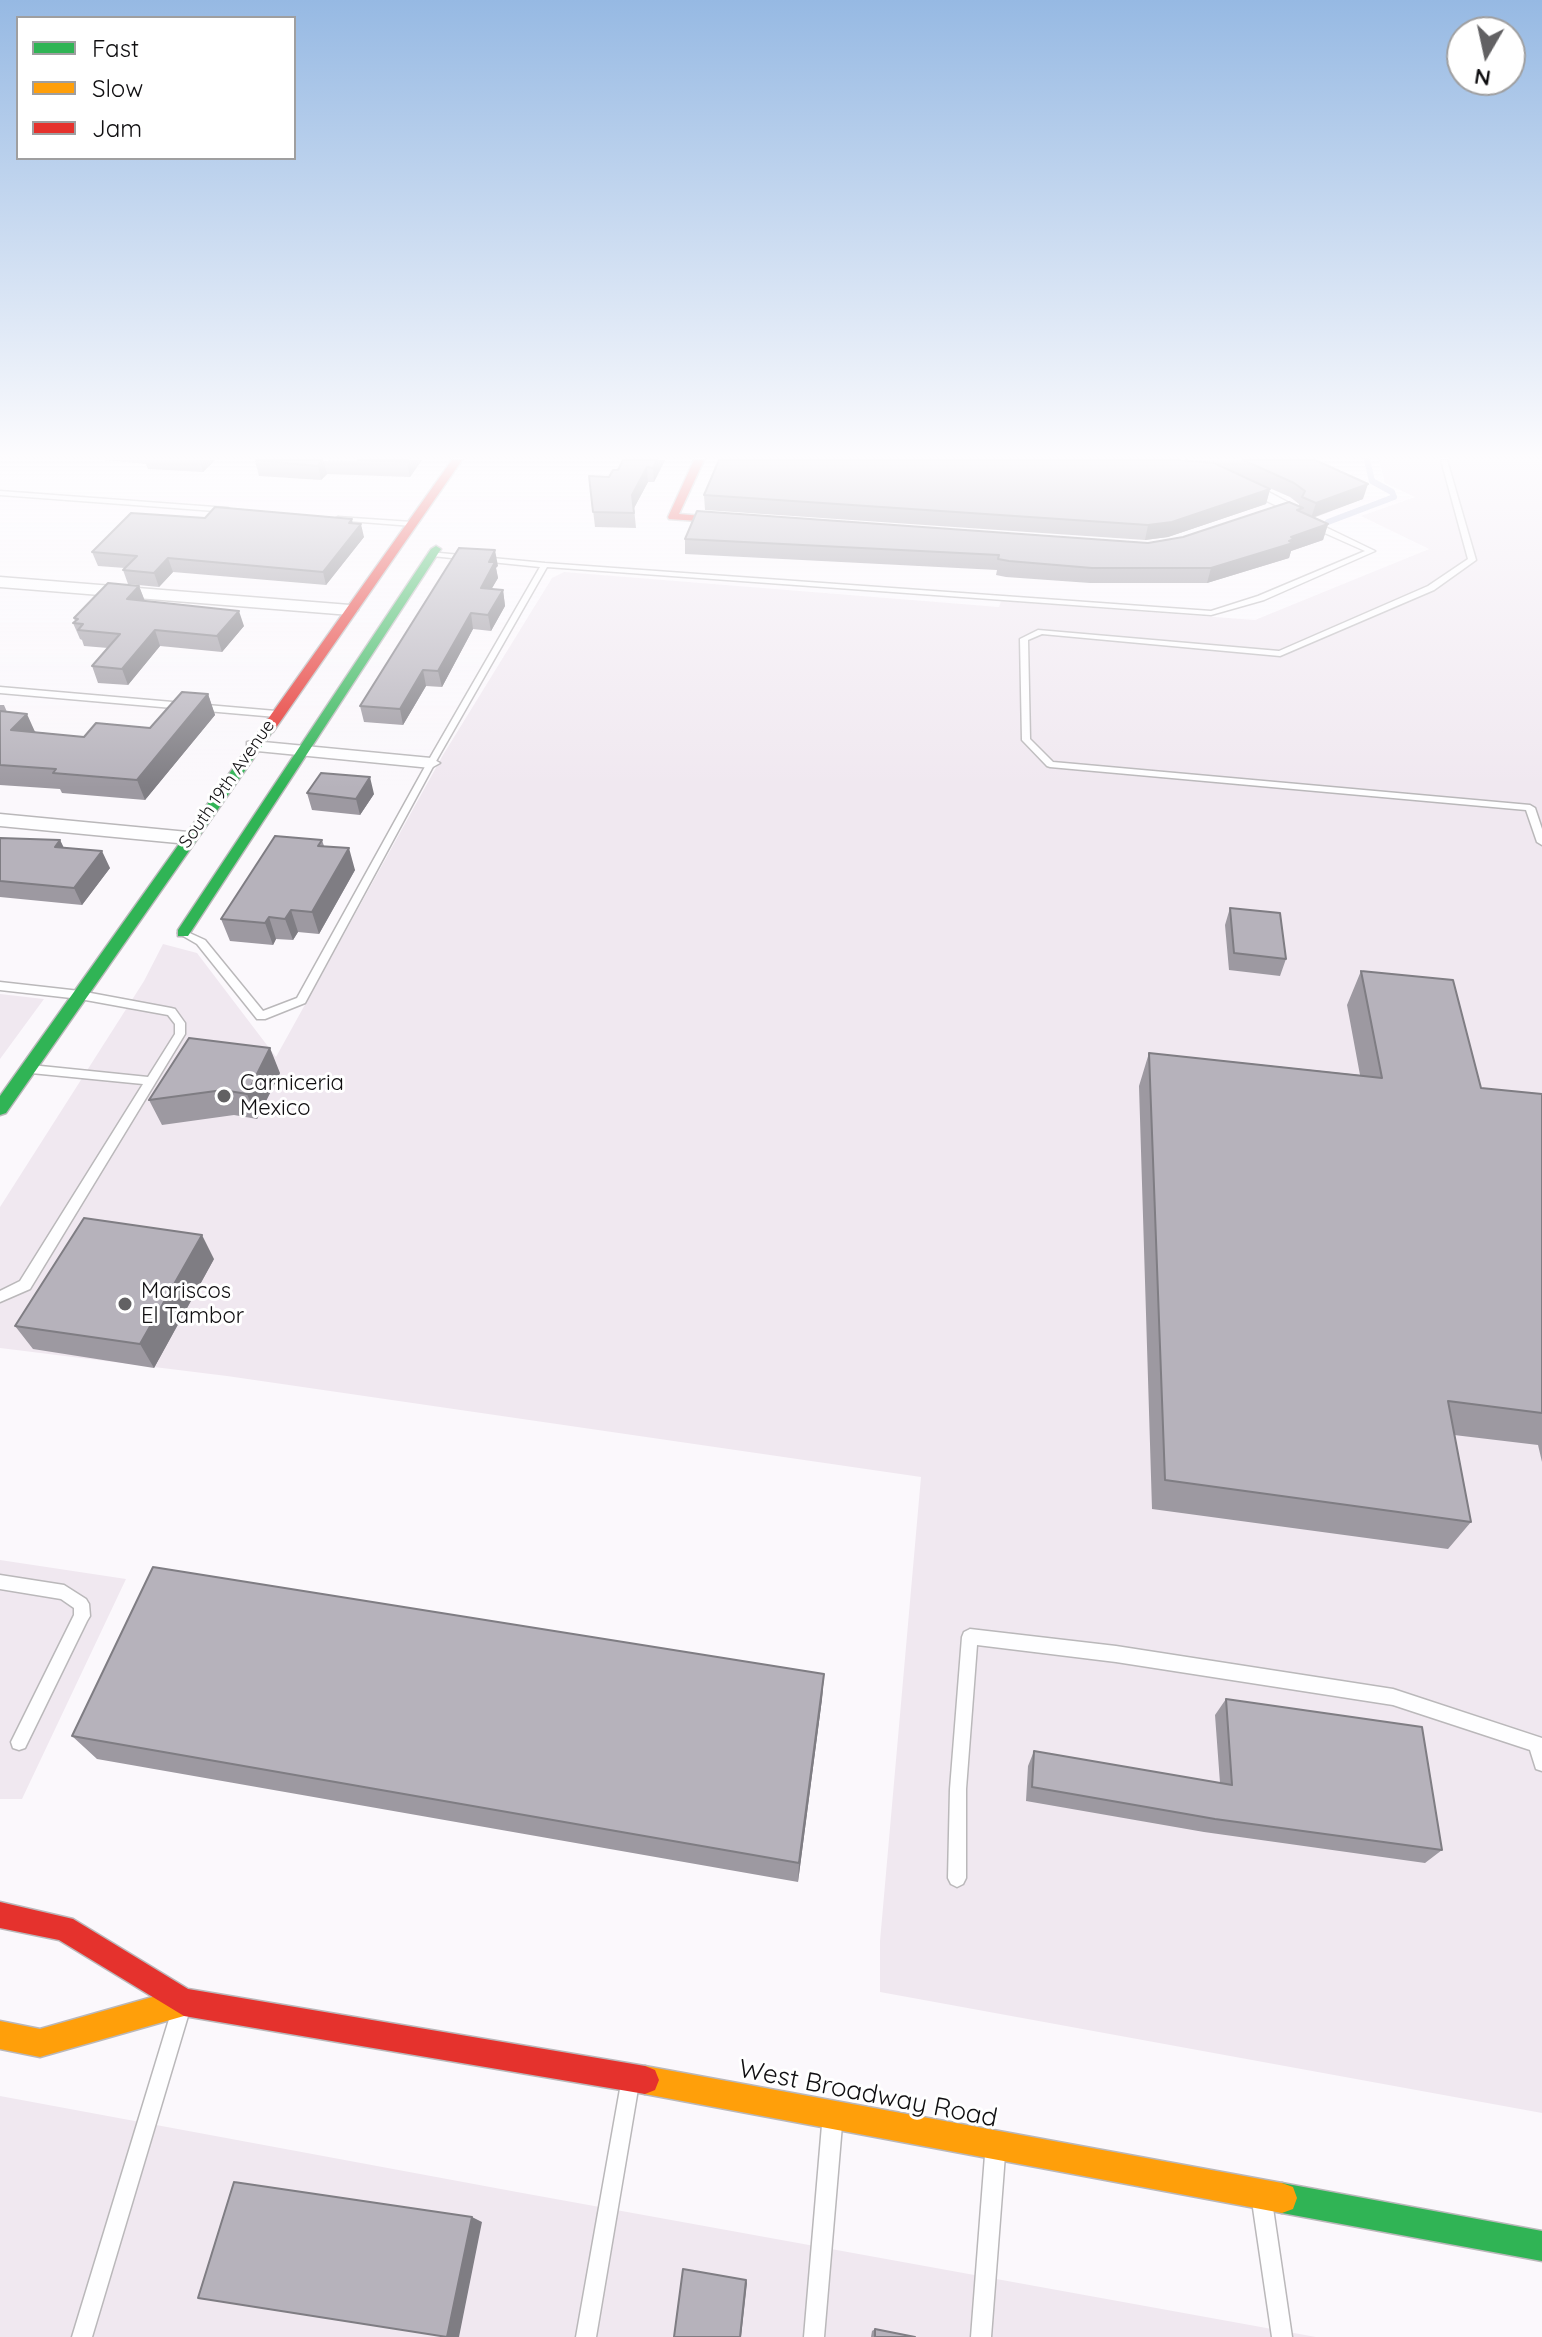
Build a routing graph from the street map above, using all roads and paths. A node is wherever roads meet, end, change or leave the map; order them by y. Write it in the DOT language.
graph roads {
  1 [pos="380,569"];
  2 [pos="423,569"];
  3 [pos="543,569"];
  4 [pos="601,569"];
  5 [pos="1329,569"];
  6 [pos="1459,569"];
  7 [pos="0,582"];
  8 [pos="350,610"];
  9 [pos="0,690"];
  10 [pos="276,714"];
  11 [pos="253,746"];
  12 [pos="302,751"];
  13 [pos="431,763"];
  14 [pos="0,820"];
  15 [pos="188,838"];
  16 [pos="1542,842"];
  17 [pos="183,933"];
  18 [pos="0,986"];
  19 [pos="80,995"];
  20 [pos="28,1069"];
  21 [pos="151,1081"];
  22 [pos="0,1109"];
  23 [pos="0,1297"];
  24 [pos="0,1582"];
  25 [pos="19,1742"];
  26 [pos="1542,1763"];
  27 [pos="957,1878"];
  28 [pos="0,1915"];
  29 [pos="184,2002"];
  30 [pos="0,2035"];
  31 [pos="631,2078"];
  32 [pos="833,2114"];
  33 [pos="996,2144"];
  34 [pos="1261,2193"];
  35 [pos="1542,2246"];
  36 [pos="82,2337"];
  37 [pos="586,2337"];
  38 [pos="814,2337"];
  39 [pos="981,2337"];
  40 [pos="1282,2337"];
  1 -- 8 [label="main road, South 19th Avenue"];
  2 -- 12 [label="main road"];
  3 -- 13 [label="lane"];
  4 -- 5 [label="lane"];
  6 -- 16 [label="lane"];
  7 -- 8 [label="street"];
  8 -- 10 [label="main road, South 19th Avenue"];
  9 -- 10 [label="lane"];
  10 -- 11 [label="main road, South 19th Avenue"];
  11 -- 12 [label="street"];
  11 -- 15 [label="main road, South 19th Avenue"];
  12 -- 13 [label="street"];
  12 -- 17 [label="main road"];
  13 -- 17 [label="lane"];
  14 -- 15 [label="street"];
  15 -- 19 [label="main road, South 19th Avenue"];
  18 -- 19 [label="lane"];
  19 -- 20 [label="main road, South 19th Avenue"];
  19 -- 21 [label="lane"];
  20 -- 21 [label="lane"];
  20 -- 22 [label="main road, South 19th Avenue"];
  21 -- 23 [label="lane"];
  24 -- 25 [label="lane"];
  26 -- 27 [label="lane"];
  28 -- 29 [label="main road, West Broadway Road"];
  29 -- 30 [label="main road, West Broadway Road"];
  29 -- 31 [label="main road, West Broadway Road"];
  29 -- 36 [label="lane"];
  31 -- 32 [label="main road, West Broadway Road"];
  31 -- 37 [label="lane"];
  32 -- 33 [label="main road, West Broadway Road"];
  32 -- 38 [label="lane"];
  33 -- 34 [label="main road, West Broadway Road"];
  33 -- 39 [label="lane"];
  34 -- 35 [label="main road, West Broadway Road"];
  34 -- 40 [label="lane"];
}
